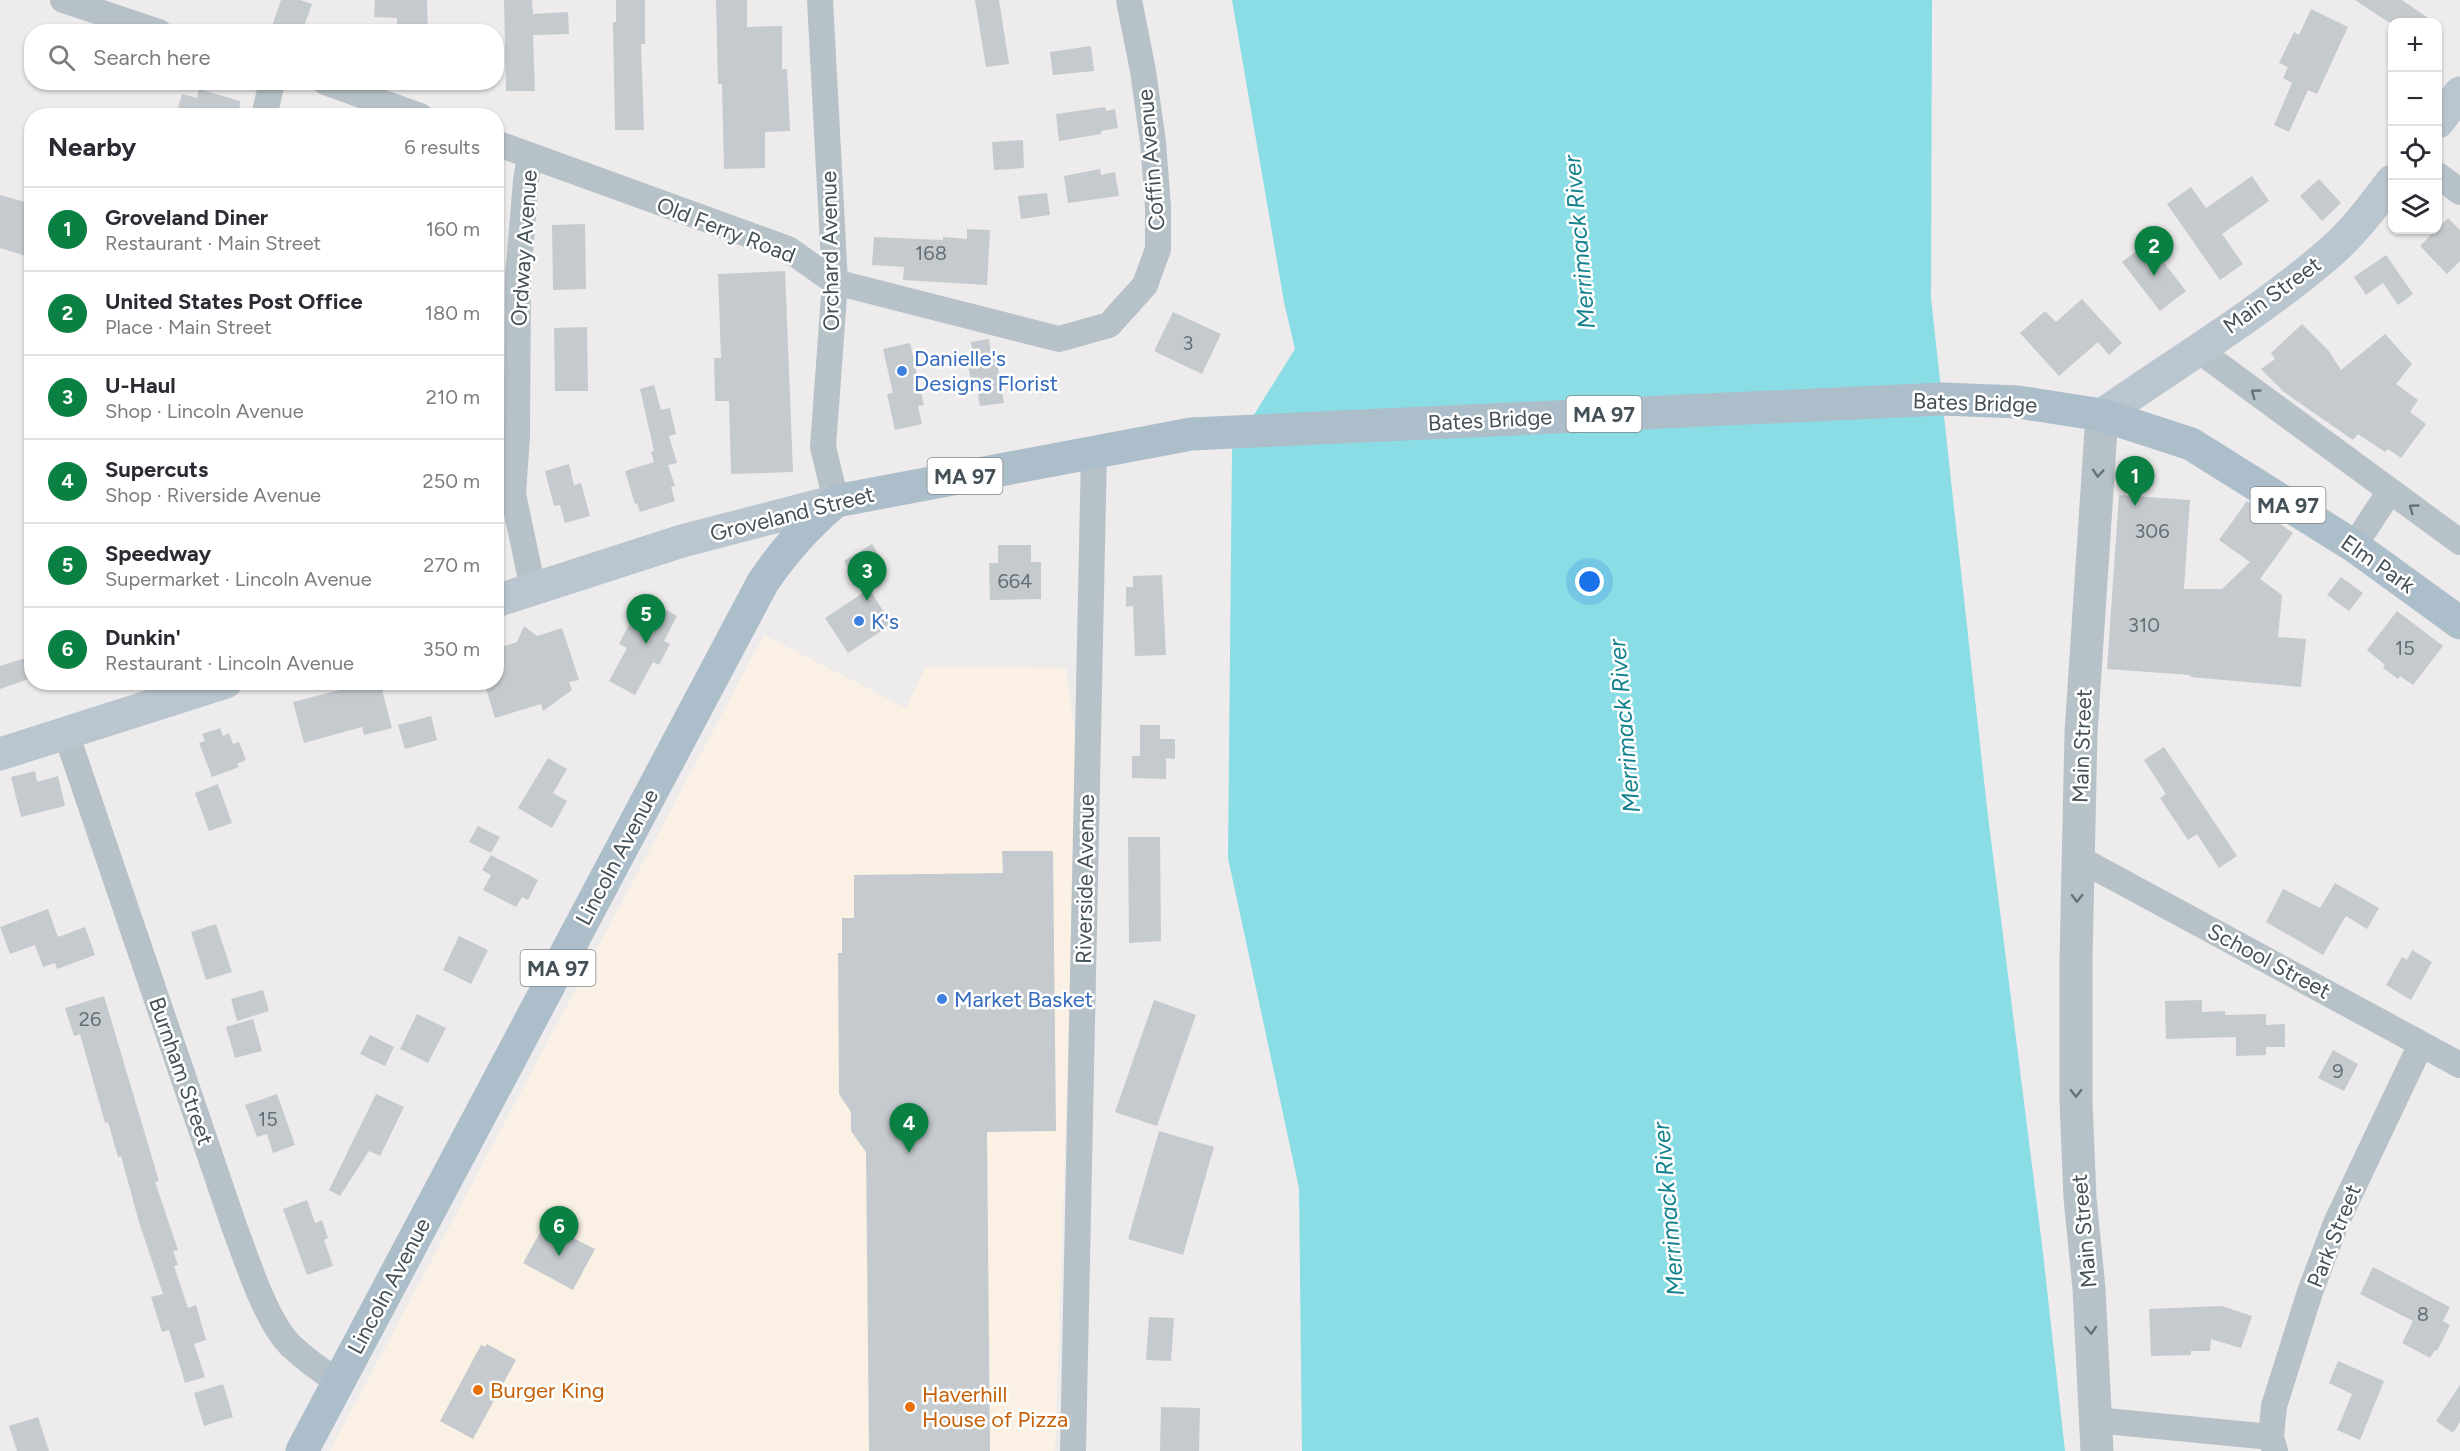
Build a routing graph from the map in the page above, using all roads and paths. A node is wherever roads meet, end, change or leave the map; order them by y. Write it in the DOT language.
graph roads {
  1 [pos="63,0"];
  2 [pos="820,0"];
  3 [pos="1129,0"];
  4 [pos="135,24"];
  5 [pos="270,90"];
  6 [pos="347,90"];
  7 [pos="2460,93"];
  8 [pos="266,108"];
  9 [pos="398,108"];
  10 [pos="2442,118"];
  11 [pos="504,146"];
  12 [pos="530,157"];
  13 [pos="2442,178"];
  14 [pos="2388,186"];
  15 [pos="2460,192"];
  16 [pos="835,282"];
  17 [pos="1059,339"];
  18 [pos="2197,349"];
  19 [pos="2102,415"];
  20 [pos="1094,451"];
  21 [pos="2390,491"];
  22 [pos="836,501"];
  23 [pos="2460,542"];
  24 [pos="2354,546"];
  25 [pos="533,589"];
  26 [pos="504,598"];
  27 [pos="2460,623"];
  28 [pos="201,690"];
  29 [pos="66,733"];
  30 [pos="0,754"];
  31 [pos="2078,858"];
  32 [pos="2421,1044"];
  33 [pos="2460,1065"];
  34 [pos="339,1382"];
  35 [pos="2096,1435"];
  36 [pos="2273,1444"];
  37 [pos="302,1451"];
  38 [pos="1073,1451"];
  1 -- 4 [label="street"];
  2 -- 16 [label="street, Orchard Avenue"];
  3 -- 17 [label="street, Coffin Avenue"];
  5 -- 8 [label="street"];
  6 -- 9 [label="street"];
  7 -- 10 [label="main road"];
  11 -- 12 [label="street, Old Ferry Road"];
  12 -- 16 [label="street, Old Ferry Road"];
  12 -- 25 [label="street, Ordway Avenue"];
  13 -- 15 [label="street"];
  14 -- 18 [label="main road, Main Street"];
  16 -- 17 [label="street, Old Ferry Road"];
  16 -- 22 [label="street, Orchard Avenue"];
  18 -- 19 [label="main road, Main Street"];
  21 -- 18 [label="street, one-way"];
  19 -- 20 [label="main road, Bates Bridge / MA 97"];
  19 -- 24 [label="main road, Elm Park / MA 97"];
  19 -- 31 [label="street, Main Street, one-way"];
  20 -- 22 [label="main road, Groveland Street / MA 97"];
  20 -- 38 [label="street, Riverside Avenue"];
  23 -- 21 [label="street, one-way"];
  21 -- 24 [label="street"];
  22 -- 25 [label="main road, Groveland Street"];
  22 -- 34 [label="main road, Lincoln Avenue / MA 97"];
  24 -- 27 [label="main road, Elm Park / MA 97"];
  25 -- 26 [label="main road, Groveland Street"];
  28 -- 29 [label="main road"];
  29 -- 30 [label="main road"];
  29 -- 34 [label="street, Burnham Street"];
  31 -- 32 [label="street, School Street"];
  31 -- 35 [label="street, Main Street, one-way"];
  32 -- 33 [label="street, School Street"];
  32 -- 36 [label="street, Park Street"];
  34 -- 37 [label="main road, Lincoln Avenue / MA 97"];
  35 -- 36 [label="street"];
}
